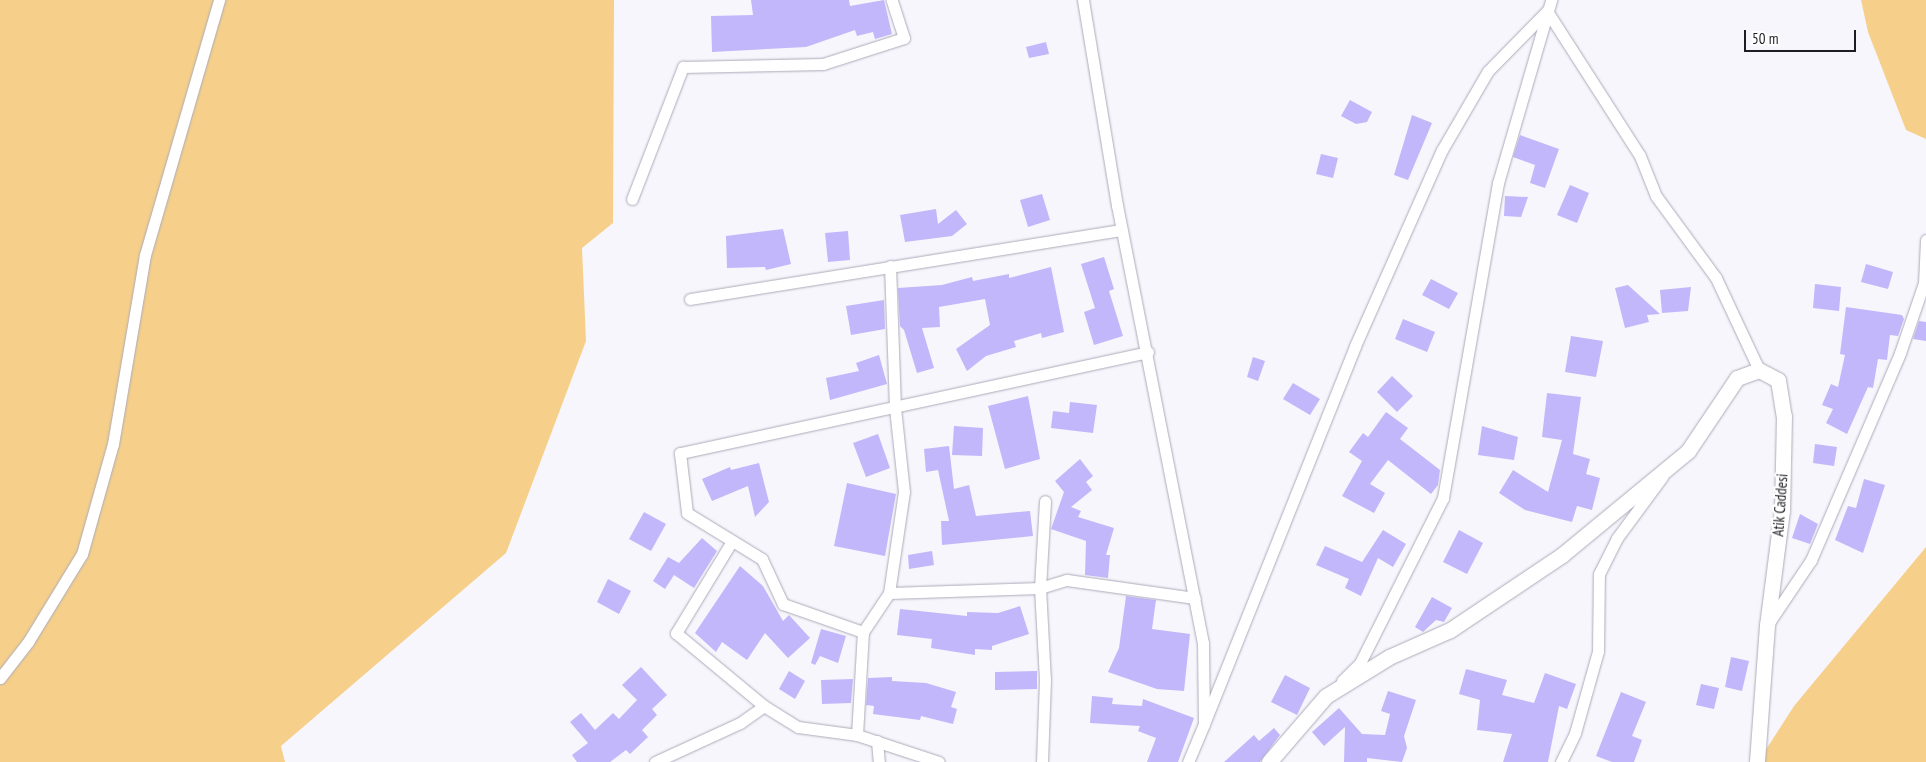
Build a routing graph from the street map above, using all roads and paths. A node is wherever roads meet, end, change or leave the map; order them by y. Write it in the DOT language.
graph roads {
  1 [pos="219,0"];
  2 [pos="892,0"];
  3 [pos="1083,0"];
  4 [pos="1549,5"];
  5 [pos="632,199"];
  6 [pos="1122,230"];
  7 [pos="1926,240"];
  8 [pos="890,266"];
  9 [pos="690,299"];
  10 [pos="1148,352"];
  11 [pos="1759,370"];
  12 [pos="894,408"];
  13 [pos="1672,464"];
  14 [pos="1045,501"];
  15 [pos="732,541"];
  16 [pos="1040,588"];
  17 [pos="889,594"];
  18 [pos="1195,598"];
  19 [pos="1767,625"];
  20 [pos="863,632"];
  21 [pos="0,678"];
  22 [pos="1326,696"];
  23 [pos="764,706"];
  24 [pos="1204,724"];
  25 [pos="857,735"];
  26 [pos="876,741"];
  27 [pos="655,762"];
  28 [pos="879,762"];
  29 [pos="939,762"];
  30 [pos="1042,762"];
  31 [pos="1188,762"];
  32 [pos="1269,762"];
  33 [pos="1561,762"];
  34 [pos="1757,762"];
  1 -- 21 [label="street"];
  2 -- 5 [label="street"];
  3 -- 6 [label="street"];
  4 -- 11 [label="street"];
  4 -- 22 [label="street"];
  4 -- 24 [label="street"];
  6 -- 8 [label="street"];
  6 -- 10 [label="street"];
  7 -- 19 [label="street"];
  8 -- 9 [label="street"];
  8 -- 12 [label="street"];
  10 -- 12 [label="street"];
  10 -- 18 [label="street"];
  11 -- 13 [label="street"];
  11 -- 19 [label="street, Atik Caddesi"];
  12 -- 15 [label="street"];
  12 -- 17 [label="street"];
  13 -- 22 [label="street"];
  13 -- 33 [label="street"];
  14 -- 16 [label="street"];
  15 -- 20 [label="street"];
  15 -- 23 [label="street"];
  16 -- 17 [label="street"];
  16 -- 18 [label="street"];
  16 -- 30 [label="street"];
  17 -- 20 [label="street"];
  18 -- 24 [label="street"];
  19 -- 34 [label="street, Atik Caddesi"];
  20 -- 25 [label="street"];
  22 -- 32 [label="street"];
  23 -- 25 [label="street"];
  23 -- 27 [label="street"];
  24 -- 31 [label="street"];
  25 -- 26 [label="street"];
  26 -- 28 [label="street"];
  26 -- 29 [label="street"];
}
